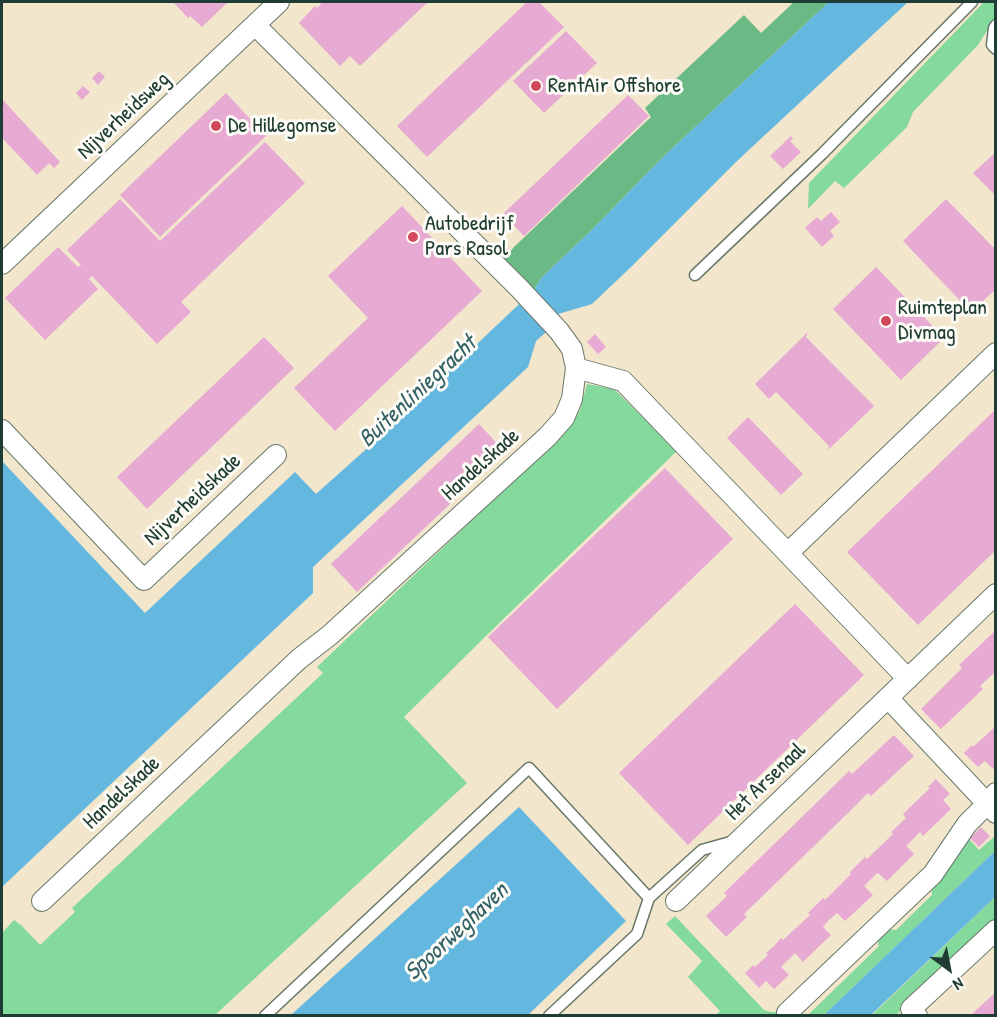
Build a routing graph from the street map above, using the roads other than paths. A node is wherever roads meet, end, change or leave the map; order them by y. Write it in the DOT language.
graph roads {
  1 [pos="277,2"];
  2 [pos="972,2"];
  3 [pos="255,25"];
  4 [pos="996,25"];
  5 [pos="996,49"];
  6 [pos="2,264"];
  7 [pos="695,275"];
  8 [pos="996,353"];
  9 [pos="576,368"];
  10 [pos="2,430"];
  11 [pos="276,455"];
  12 [pos="789,553"];
  13 [pos="996,594"];
  14 [pos="908,679"];
  15 [pos="888,698"];
  16 [pos="993,804"];
  17 [pos="740,840"];
  18 [pos="649,898"];
  19 [pos="42,901"];
  20 [pos="676,901"];
  21 [pos="996,930"];
  22 [pos="788,1013"];
  23 [pos="265,1016"];
  24 [pos="549,1016"];
  25 [pos="917,1016"];
  1 -- 3 [label="street, Nijverheidsweg"];
  2 -- 7 [label="lane"];
  3 -- 6 [label="street, Nijverheidsweg"];
  3 -- 9 [label="street, Handelskade"];
  4 -- 5 [label="lane"];
  8 -- 12 [label="street"];
  9 -- 12 [label="street"];
  9 -- 19 [label="street, Handelskade"];
  10 -- 11 [label="street, Nijverheidskade"];
  12 -- 14 [label="street"];
  13 -- 14 [label="street, Het Arsenaal"];
  14 -- 15 [label="street, Het Arsenaal"];
  15 -- 16 [label="street"];
  15 -- 17 [label="street, Het Arsenaal"];
  16 -- 22 [label="street"];
  17 -- 18 [label="lane"];
  17 -- 20 [label="street, Het Arsenaal"];
  18 -- 23 [label="lane"];
  18 -- 24 [label="lane"];
  21 -- 25 [label="street"];
}
